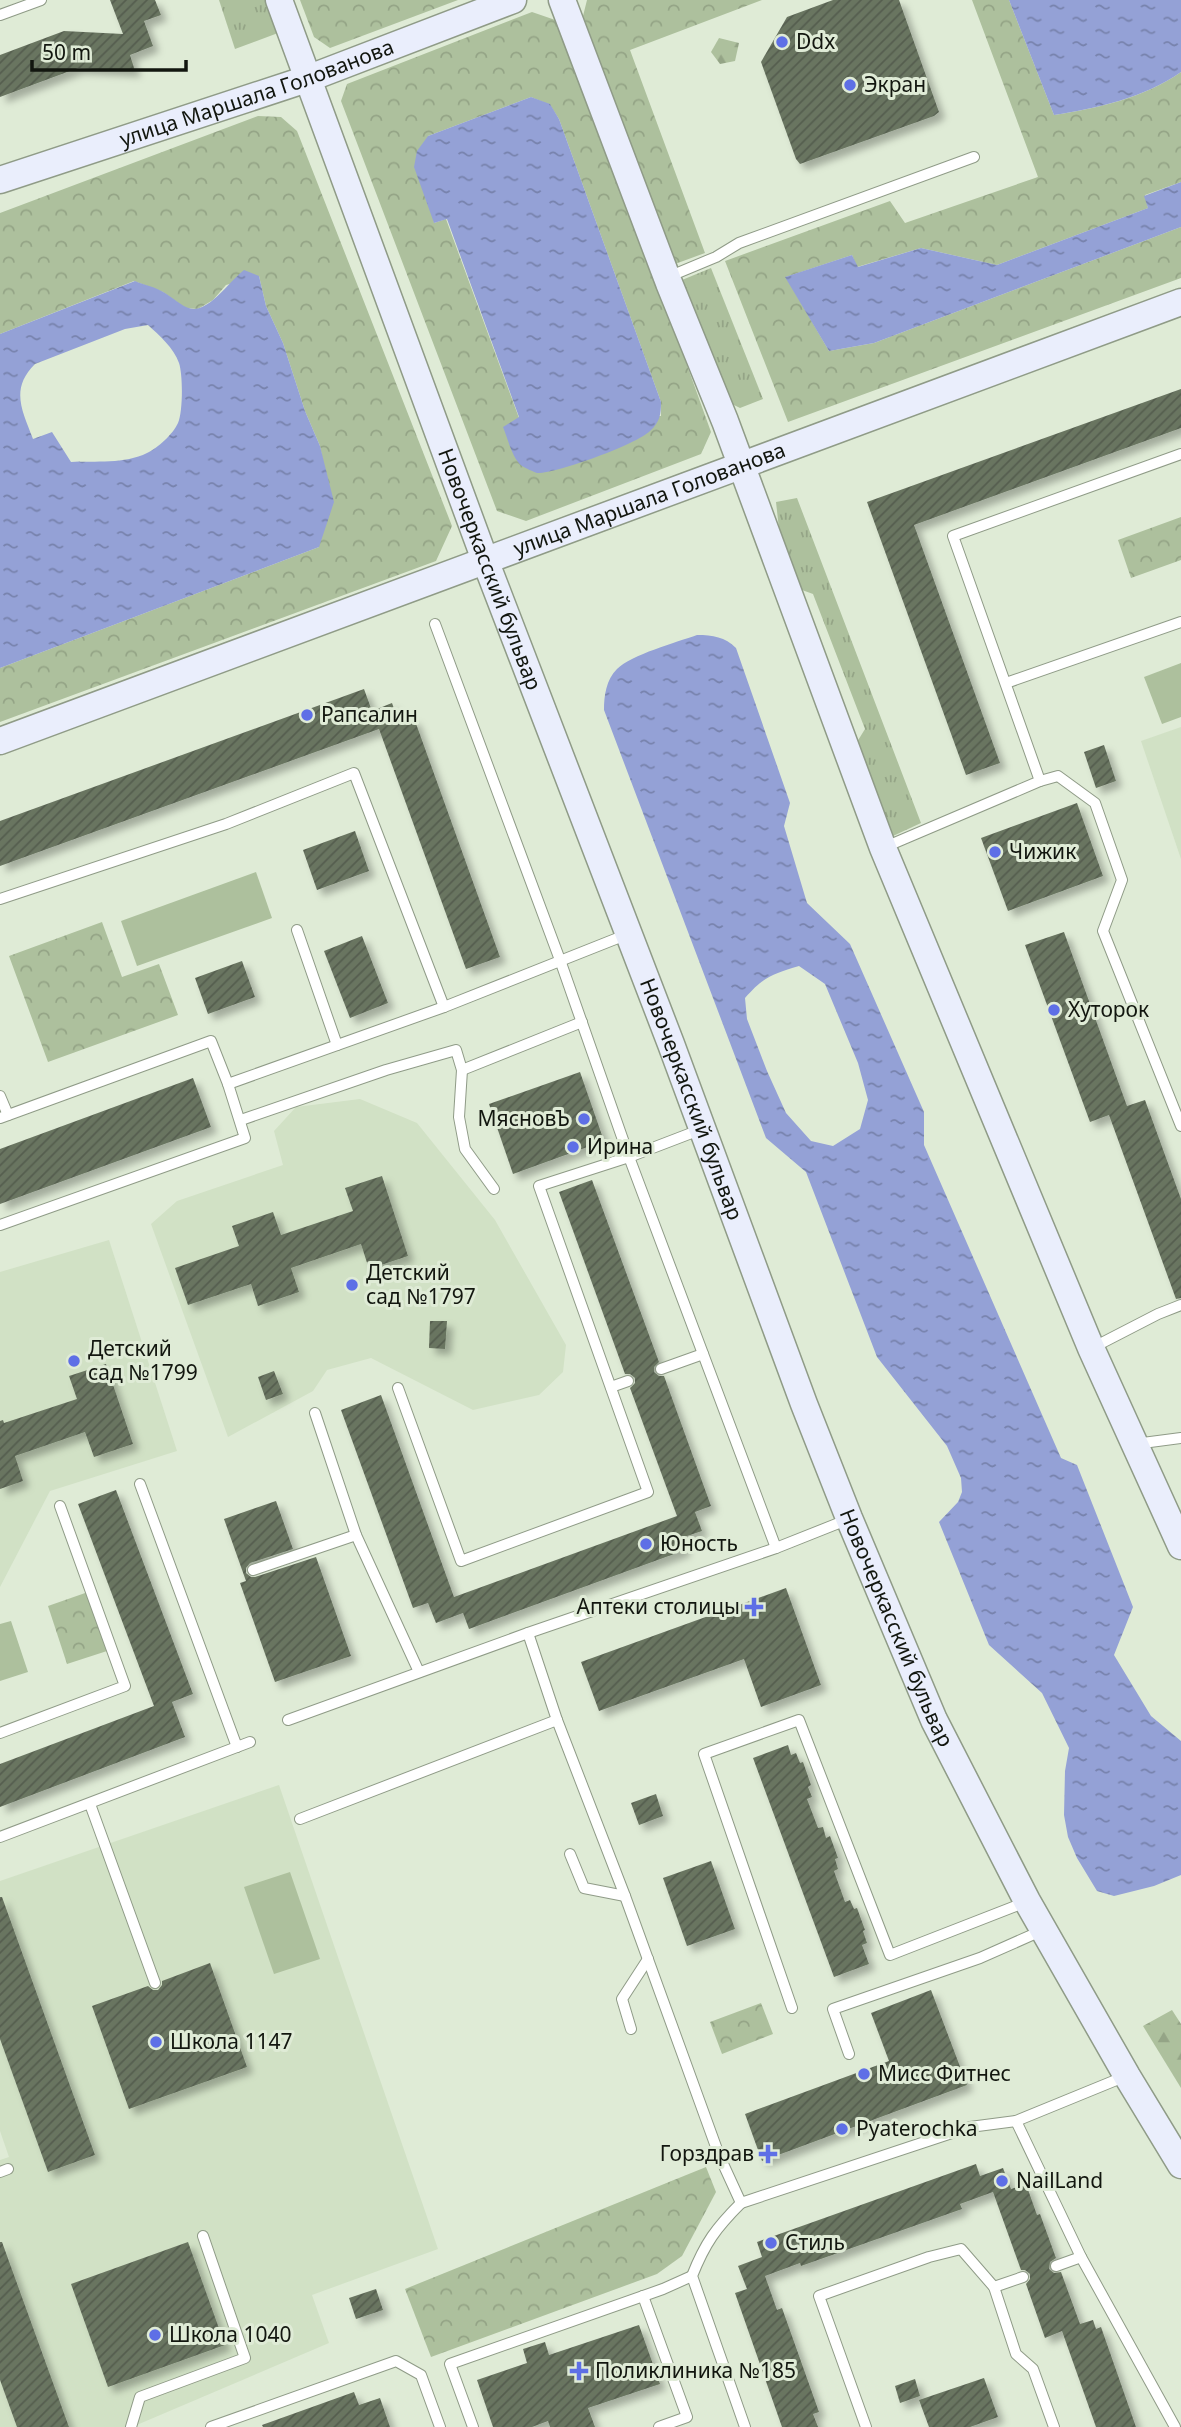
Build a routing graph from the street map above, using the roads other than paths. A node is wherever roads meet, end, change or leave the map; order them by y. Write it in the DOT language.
graph roads {
  1 [pos="41,0"];
  2 [pos="279,0"];
  3 [pos="513,0"];
  4 [pos="562,0"];
  5 [pos="0,15"];
  6 [pos="307,79"];
  7 [pos="974,157"];
  8 [pos="0,180"];
  9 [pos="667,277"];
  10 [pos="1181,302"];
  11 [pos="1181,453"];
  12 [pos="741,466"];
  13 [pos="485,560"];
  14 [pos="1181,622"];
  15 [pos="435,624"];
  16 [pos="1006,683"];
  17 [pos="0,741"];
  18 [pos="1040,781"];
  19 [pos="883,848"];
  20 [pos="0,899"];
  21 [pos="298,930"];
  22 [pos="629,934"];
  23 [pos="560,960"];
  24 [pos="444,1007"];
  25 [pos="582,1022"];
  26 [pos="337,1045"];
  27 [pos="461,1070"];
  28 [pos="228,1084"];
  29 [pos="0,1096"];
  30 [pos="4,1116"];
  31 [pos="241,1120"];
  32 [pos="1181,1126"];
  33 [pos="703,1129"];
  34 [pos="629,1157"];
  35 [pos="494,1189"];
  36 [pos="0,1225"];
  37 [pos="1181,1305"];
  38 [pos="1091,1348"];
  39 [pos="703,1354"];
  40 [pos="661,1369"];
  41 [pos="628,1381"];
  42 [pos="611,1387"];
  43 [pos="398,1388"];
  44 [pos="315,1413"];
  45 [pos="1181,1438"];
  46 [pos="1134,1444"];
  47 [pos="140,1483"];
  48 [pos="60,1506"];
  49 [pos="849,1518"];
  50 [pos="356,1535"];
  51 [pos="1181,1546"];
  52 [pos="776,1548"];
  53 [pos="253,1570"];
  54 [pos="528,1633"];
  55 [pos="419,1672"];
  56 [pos="288,1720"];
  57 [pos="557,1720"];
  58 [pos="0,1734"];
  59 [pos="250,1742"];
  60 [pos="237,1747"];
  61 [pos="90,1804"];
  62 [pos="300,1819"];
  63 [pos="0,1837"];
  64 [pos="570,1854"];
  65 [pos="625,1896"];
  66 [pos="1027,1901"];
  67 [pos="1043,1930"];
  68 [pos="648,1959"];
  69 [pos="155,1983"];
  70 [pos="792,2008"];
  71 [pos="631,2029"];
  72 [pos="849,2053"];
  73 [pos="1127,2076"];
  74 [pos="1016,2121"];
  75 [pos="1181,2165"];
  76 [pos="741,2203"];
  77 [pos="203,2236"];
  78 [pos="1081,2257"];
  79 [pos="1056,2266"];
  80 [pos="692,2276"];
  81 [pos="1023,2277"];
  82 [pos="993,2287"];
  83 [pos="643,2296"];
  84 [pos="131,2427"];
  85 [pos="211,2427"];
  86 [pos="440,2427"];
  87 [pos="473,2427"];
  88 [pos="659,2427"];
  89 [pos="745,2427"];
  90 [pos="866,2427"];
  91 [pos="1054,2427"];
  92 [pos="1175,2427"];
  1 -- 5 [label="lane"];
  2 -- 6 [label="street, Новочеркасский бульвар"];
  3 -- 6 [label="street, улица Маршала Голованова"];
  4 -- 9 [label="street"];
  6 -- 8 [label="street, улица Маршала Голованова"];
  6 -- 13 [label="street, Новочеркасский бульвар"];
  7 -- 9 [label="lane"];
  9 -- 12 [label="street"];
  10 -- 12 [label="street, улица Маршала Голованова"];
  11 -- 16 [label="lane"];
  12 -- 13 [label="street, улица Маршала Голованова"];
  12 -- 19 [label="street"];
  13 -- 17 [label="street, улица Маршала Голованова"];
  13 -- 22 [label="street, Новочеркасский бульвар"];
  14 -- 16 [label="lane"];
  15 -- 23 [label="lane"];
  16 -- 18 [label="lane"];
  18 -- 19 [label="lane"];
  18 -- 32 [label="lane"];
  19 -- 38 [label="street"];
  20 -- 24 [label="lane"];
  21 -- 26 [label="lane"];
  22 -- 23 [label="lane"];
  22 -- 33 [label="street, Новочеркасский бульвар"];
  23 -- 24 [label="lane"];
  23 -- 25 [label="lane"];
  24 -- 26 [label="lane"];
  25 -- 27 [label="lane"];
  25 -- 34 [label="lane"];
  26 -- 28 [label="lane"];
  27 -- 31 [label="lane"];
  27 -- 35 [label="lane"];
  28 -- 30 [label="lane"];
  28 -- 31 [label="lane"];
  29 -- 30 [label="lane"];
  31 -- 36 [label="lane"];
  33 -- 34 [label="lane"];
  33 -- 49 [label="street, Новочеркасский бульвар"];
  34 -- 39 [label="lane"];
  34 -- 42 [label="lane"];
  37 -- 38 [label="lane"];
  38 -- 46 [label="street"];
  39 -- 40 [label="lane"];
  39 -- 52 [label="lane"];
  41 -- 42 [label="lane"];
  42 -- 43 [label="lane"];
  44 -- 50 [label="lane"];
  45 -- 46 [label="lane"];
  46 -- 51 [label="street"];
  47 -- 60 [label="lane"];
  48 -- 58 [label="lane"];
  49 -- 52 [label="lane"];
  49 -- 66 [label="street, Новочеркасский бульвар"];
  50 -- 53 [label="lane"];
  50 -- 55 [label="lane"];
  52 -- 54 [label="lane"];
  54 -- 55 [label="lane"];
  54 -- 57 [label="lane"];
  55 -- 56 [label="lane"];
  57 -- 62 [label="lane"];
  57 -- 65 [label="lane"];
  59 -- 60 [label="lane"];
  60 -- 61 [label="lane"];
  61 -- 63 [label="lane"];
  61 -- 69 [label="lane"];
  64 -- 65 [label="lane"];
  65 -- 68 [label="lane"];
  66 -- 67 [label="street, Новочеркасский бульвар"];
  66 -- 70 [label="lane"];
  67 -- 72 [label="lane"];
  67 -- 73 [label="street, Новочеркасский бульвар"];
  68 -- 71 [label="lane"];
  68 -- 76 [label="lane"];
  73 -- 74 [label="lane"];
  73 -- 75 [label="street, Новочеркасский бульвар"];
  74 -- 76 [label="lane"];
  74 -- 78 [label="lane"];
  76 -- 80 [label="lane"];
  77 -- 84 [label="lane"];
  78 -- 79 [label="lane"];
  78 -- 92 [label="lane"];
  80 -- 83 [label="lane"];
  80 -- 89 [label="lane"];
  81 -- 82 [label="lane"];
  82 -- 90 [label="lane"];
  82 -- 91 [label="lane"];
  83 -- 87 [label="lane"];
  83 -- 88 [label="lane"];
  85 -- 86 [label="lane"];
}
